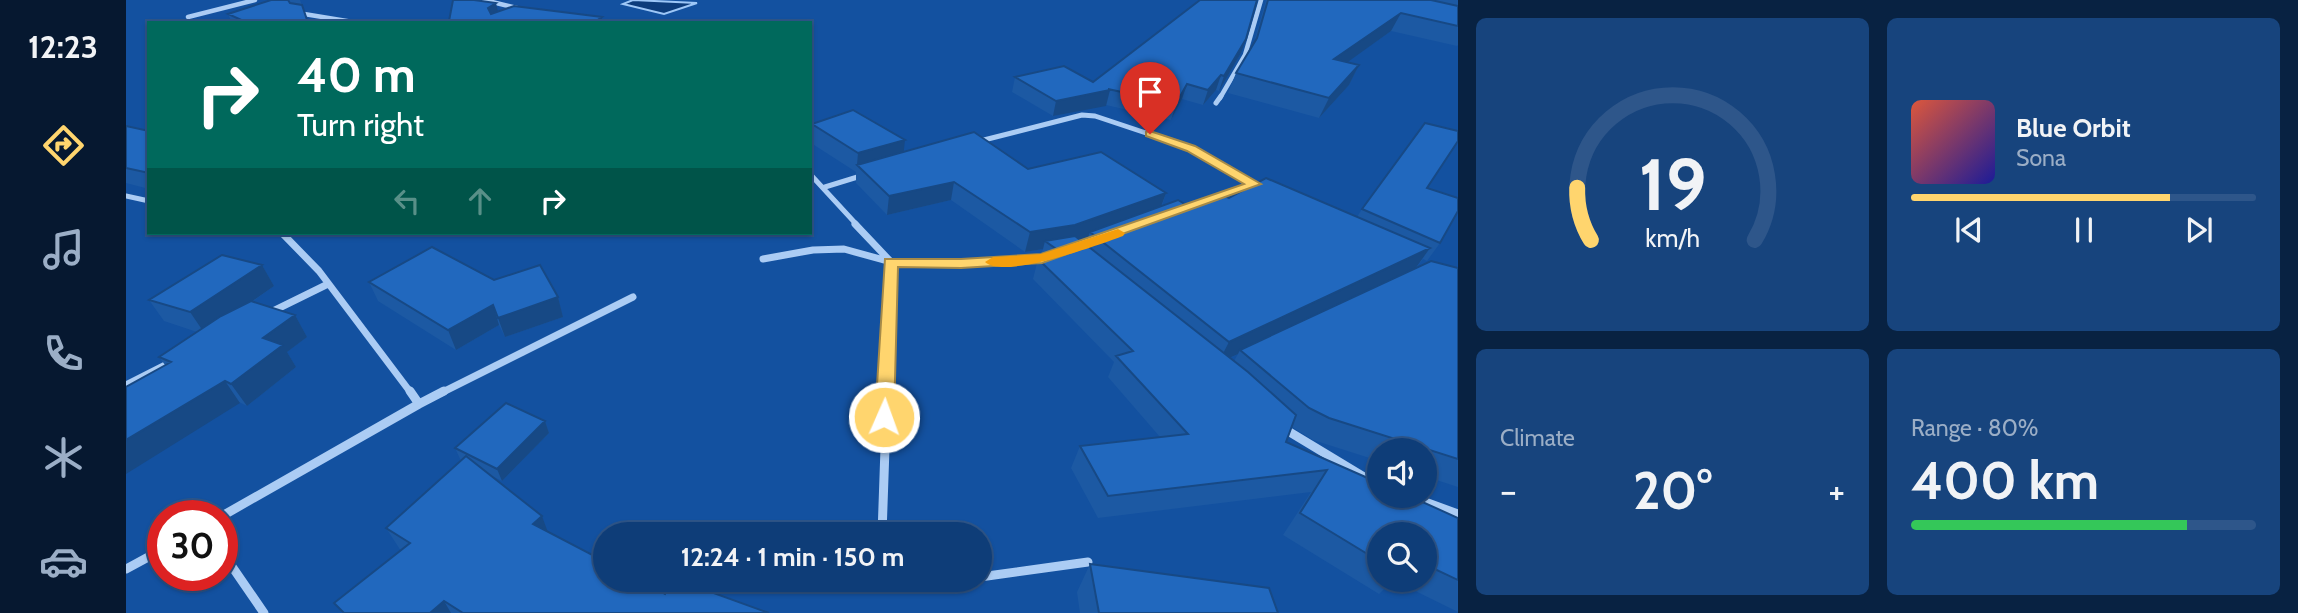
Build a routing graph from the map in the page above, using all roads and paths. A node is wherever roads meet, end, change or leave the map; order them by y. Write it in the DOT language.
graph roads {
  1 [pos="255,0"];
  2 [pos="484,0"];
  3 [pos="1261,0"];
  4 [pos="298,13"];
  5 [pos="516,14"];
  6 [pos="188,17"];
  7 [pos="347,21"];
  8 [pos="1216,103"];
  9 [pos="969,144"];
  10 [pos="877,172"];
  11 [pos="812,176"];
  12 [pos="1255,184"];
  13 [pos="825,187"];
  14 [pos="1266,190"];
  15 [pos="126,195"];
  16 [pos="147,200"];
  17 [pos="1202,203"];
  18 [pos="284,235"];
  19 [pos="1052,256"];
  20 [pos="762,259"];
  21 [pos="891,262"];
  22 [pos="328,284"];
  23 [pos="633,297"];
  24 [pos="257,320"];
  25 [pos="186,355"];
  26 [pos="126,385"];
  27 [pos="419,404"];
  28 [pos="1280,425"];
  29 [pos="1367,479"];
  30 [pos="1437,506"];
  31 [pos="238,507"];
  32 [pos="1458,513"];
  33 [pos="881,522"];
  34 [pos="147,558"];
  35 [pos="1088,562"];
  36 [pos="126,569"];
  37 [pos="238,575"];
  38 [pos="992,575"];
  39 [pos="264,613"];
  1 -- 6 [label="street"];
  2 -- 5 [label="street"];
  3 -- 8 [label="street"];
  4 -- 7 [label="street"];
  9 -- 12 [label="street"];
  10 -- 13 [label="street"];
  11 -- 13 [label="street"];
  12 -- 14 [label="street"];
  12 -- 17 [label="street"];
  13 -- 21 [label="street"];
  15 -- 16 [label="street"];
  18 -- 22 [label="street"];
  19 -- 21 [label="street"];
  20 -- 21 [label="street"];
  21 -- 33 [label="street"];
  22 -- 24 [label="street"];
  22 -- 27 [label="street"];
  23 -- 27 [label="street"];
  25 -- 26 [label="street"];
  27 -- 31 [label="street"];
  28 -- 29 [label="street"];
  30 -- 32 [label="street"];
  34 -- 36 [label="street"];
  35 -- 38 [label="street"];
  37 -- 39 [label="street"];
}
